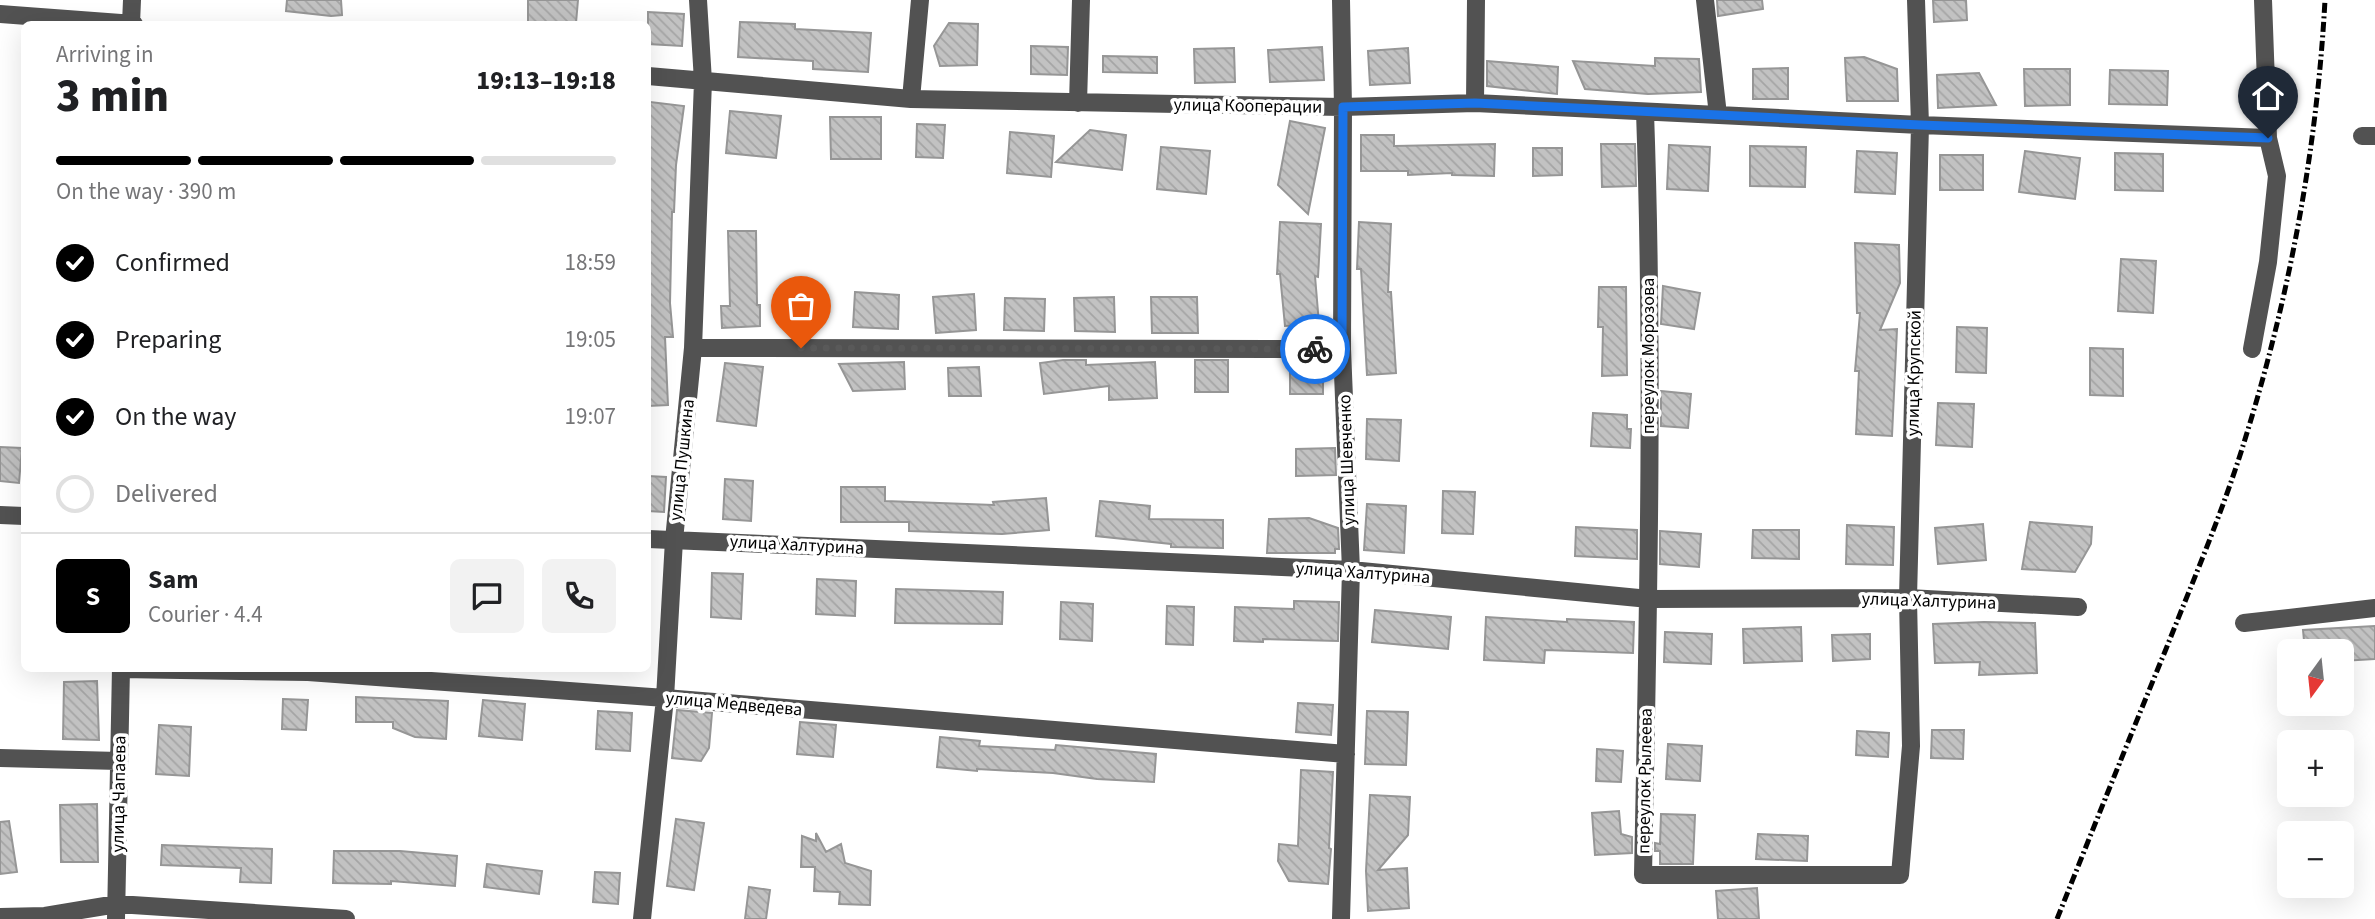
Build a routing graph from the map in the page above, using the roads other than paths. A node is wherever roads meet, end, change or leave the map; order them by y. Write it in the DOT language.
graph roads {
  1 [pos="132,0"];
  2 [pos="698,0"];
  3 [pos="920,0"];
  4 [pos="1081,0"];
  5 [pos="1341,0"];
  6 [pos="1476,0"];
  7 [pos="1705,0"];
  8 [pos="1916,0"];
  9 [pos="2263,0"];
  10 [pos="0,14"];
  11 [pos="92,21"];
  12 [pos="132,21"];
  13 [pos="651,76"];
  14 [pos="703,81"];
  15 [pos="911,99"];
  16 [pos="1078,103"];
  17 [pos="1475,103"];
  18 [pos="1343,107"];
  19 [pos="1645,112"];
  20 [pos="1718,115"];
  21 [pos="1920,125"];
  22 [pos="2268,138"];
  23 [pos="693,348"];
  24 [pos="1342,349"];
  25 [pos="2252,349"];
  26 [pos="0,515"];
  27 [pos="21,516"];
  28 [pos="651,539"];
  29 [pos="674,540"];
  30 [pos="1350,569"];
  31 [pos="1908,598"];
  32 [pos="1648,599"];
  33 [pos="2078,607"];
  34 [pos="2375,608"];
  35 [pos="2244,623"];
  36 [pos="121,672"];
  37 [pos="308,672"];
  38 [pos="665,698"];
  39 [pos="1346,754"];
  40 [pos="0,758"];
  41 [pos="119,761"];
  42 [pos="1900,875"];
  43 [pos="117,912"];
  44 [pos="0,917"];
  45 [pos="346,919"];
  46 [pos="642,919"];
  47 [pos="1341,919"];
  1 -- 12 [label="street"];
  2 -- 14 [label="street, улица Пушкина"];
  3 -- 15 [label="street"];
  4 -- 16 [label="street"];
  5 -- 18 [label="street, улица Шевченко"];
  6 -- 17 [label="street"];
  7 -- 20 [label="street"];
  8 -- 21 [label="street, улица Крупской"];
  9 -- 22 [label="street"];
  10 -- 11 [label="street"];
  13 -- 14 [label="street, улица Кооперации"];
  14 -- 15 [label="street, улица Кооперации"];
  14 -- 23 [label="street, улица Пушкина"];
  15 -- 16 [label="street, улица Кооперации"];
  16 -- 18 [label="street, улица Кооперации"];
  17 -- 18 [label="street, улица Кооперации"];
  17 -- 19 [label="street, улица Кооперации"];
  18 -- 24 [label="street, улица Шевченко"];
  19 -- 20 [label="street, улица Кооперации"];
  19 -- 32 [label="street, переулок Морозова"];
  20 -- 21 [label="street, улица Кооперации"];
  21 -- 22 [label="street, улица Кооперации"];
  21 -- 31 [label="street, улица Крупской"];
  22 -- 25 [label="street"];
  23 -- 24 [label="street"];
  23 -- 29 [label="street, улица Пушкина"];
  24 -- 30 [label="street, улица Шевченко"];
  26 -- 27 [label="street"];
  28 -- 29 [label="street, улица Халтурина"];
  29 -- 30 [label="street, улица Халтурина"];
  29 -- 38 [label="street, улица Пушкина"];
  30 -- 32 [label="street, улица Халтурина"];
  30 -- 39 [label="street, улица Шевченко"];
  31 -- 32 [label="street, улица Халтурина"];
  31 -- 33 [label="street, улица Халтурина"];
  31 -- 42 [label="street, улица Крупской"];
  32 -- 42 [label="street, переулок Рылеева"];
  34 -- 35 [label="street"];
  36 -- 41 [label="street, улица Чапаева"];
  37 -- 38 [label="street, улица Медведева"];
  38 -- 39 [label="street, улица Медведева"];
  38 -- 46 [label="street, улица Пушкина"];
  39 -- 47 [label="street, улица Шевченко"];
  40 -- 41 [label="street"];
  41 -- 43 [label="street, улица Чапаева"];
  43 -- 44 [label="street"];
  43 -- 45 [label="street"];
}
